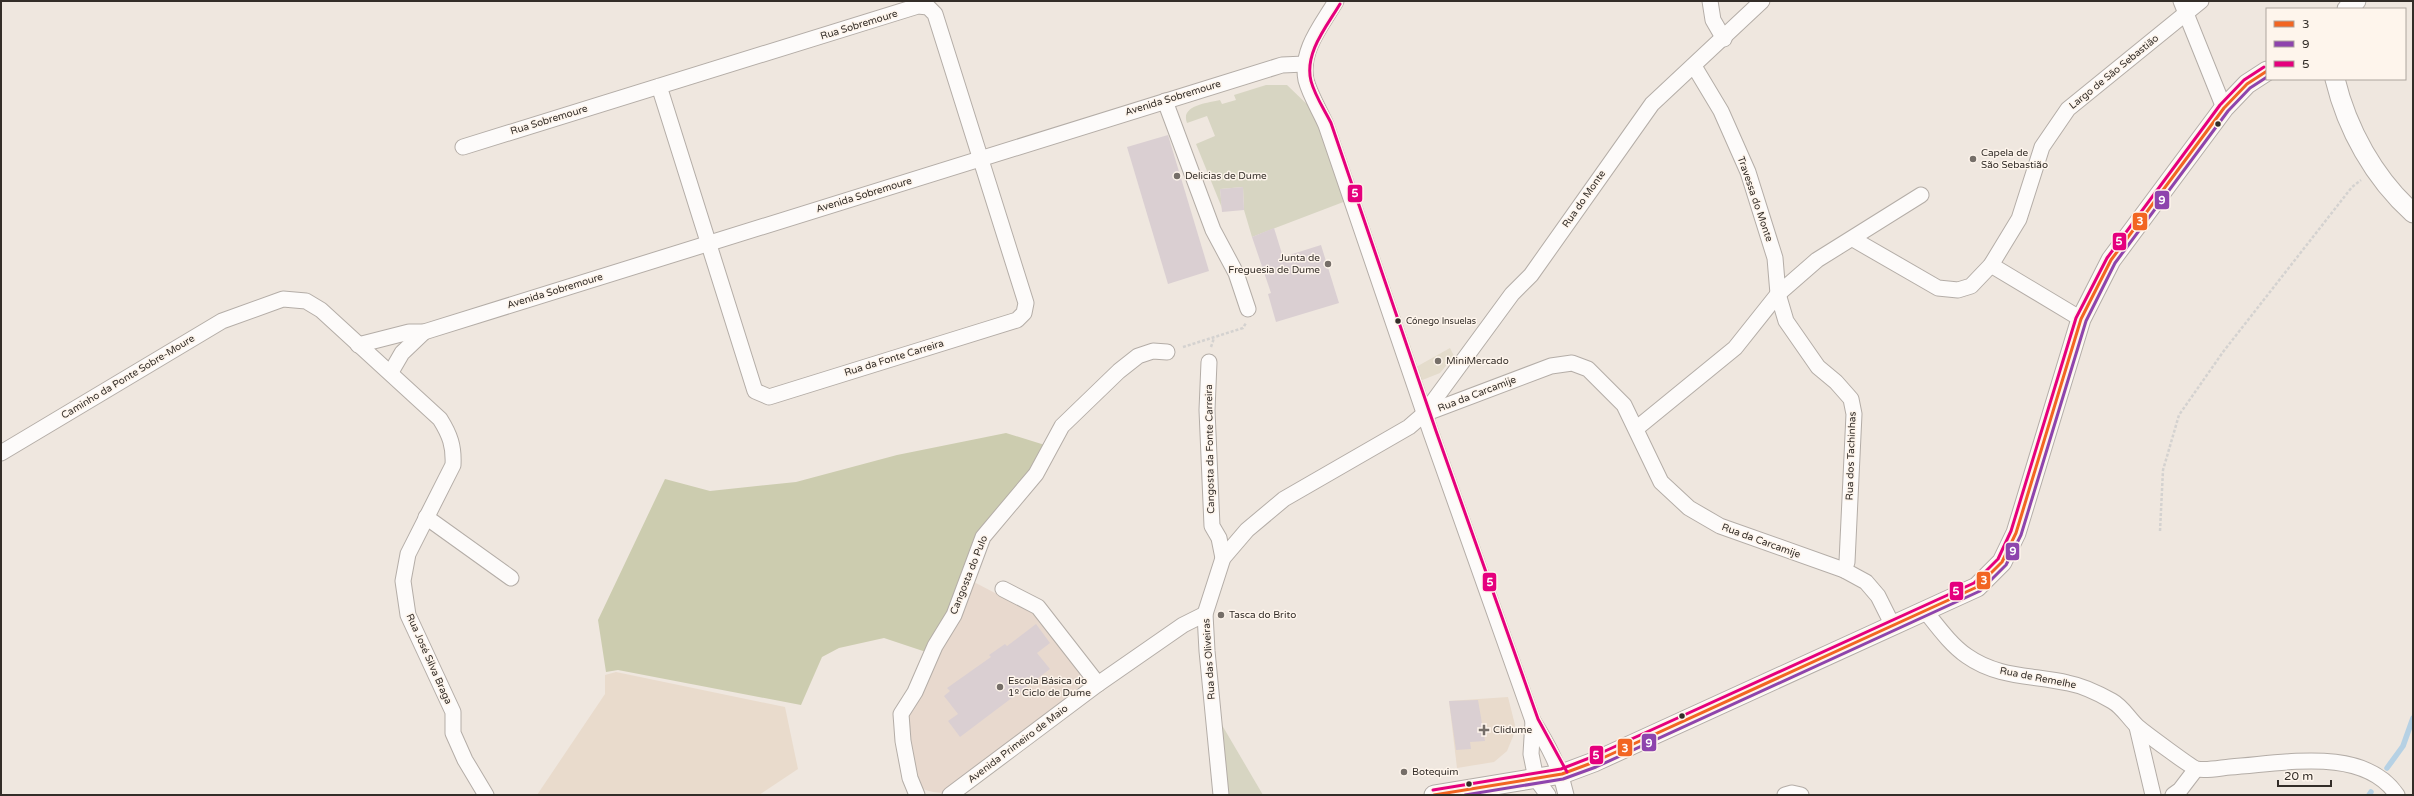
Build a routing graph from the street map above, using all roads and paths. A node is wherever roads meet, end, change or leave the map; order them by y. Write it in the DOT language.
graph roads {
  1 [pos="1336,1"];
  2 [pos="1710,1"];
  3 [pos="1762,1"];
  4 [pos="2201,1"];
  5 [pos="2356,1"];
  6 [pos="2183,8"];
  7 [pos="2348,8"];
  8 [pos="1724,39"];
  9 [pos="1305,64"];
  10 [pos="1694,66"];
  11 [pos="2266,72"];
  12 [pos="2335,80"];
  13 [pos="659,86"];
  14 [pos="1165,101"];
  15 [pos="2224,108"];
  16 [pos="463,147"];
  17 [pos="980,159"];
  18 [pos="2375,168"];
  19 [pos="1921,195"];
  20 [pos="2413,213"];
  21 [pos="1853,239"];
  22 [pos="708,244"];
  23 [pos="1990,265"];
  24 [pos="1778,294"];
  25 [pos="1248,309"];
  26 [pos="2081,319"];
  27 [pos="424,332"];
  28 [pos="358,346"];
  29 [pos="1167,352"];
  30 [pos="1209,362"];
  31 [pos="391,372"];
  32 [pos="1424,414"];
  33 [pos="1637,428"];
  34 [pos="1,453"];
  35 [pos="426,517"];
  36 [pos="2160,531"];
  37 [pos="1223,558"];
  38 [pos="1844,570"];
  39 [pos="511,578"];
  40 [pos="1003,589"];
  41 [pos="1926,612"];
  42 [pos="1206,614"];
  43 [pos="1893,626"];
  44 [pos="1098,684"];
  45 [pos="1533,721"];
  46 [pos="2137,727"];
  47 [pos="2196,769"];
  48 [pos="1562,774"];
  49 [pos="1536,779"];
  50 [pos="486,795"];
  51 [pos="918,795"];
  52 [pos="950,795"];
  53 [pos="1221,795"];
  54 [pos="1434,795"];
  55 [pos="1548,795"];
  56 [pos="1566,795"];
  57 [pos="1785,795"];
  58 [pos="1801,795"];
  59 [pos="2153,795"];
  60 [pos="2173,795"];
  61 [pos="2397,795"];
  1 -- 9 [label="street"];
  2 -- 8 [label="street"];
  3 -- 8 [label="street, Rua do Monte"];
  4 -- 6 [label="street, Largo de São Sebastião"];
  5 -- 7 [label="street"];
  6 -- 15 [label="street"];
  6 -- 23 [label="street, Largo de São Sebastião"];
  8 -- 10 [label="street, Rua do Monte"];
  9 -- 14 [label="street, Avenida Sobremoure"];
  9 -- 32 [label="street"];
  10 -- 24 [label="street, Travessa do Monte"];
  10 -- 32 [label="street, Rua do Monte"];
  11 -- 15 [label="street"];
  12 -- 18 [label="street"];
  13 -- 16 [label="street, Rua Sobremoure"];
  13 -- 17 [label="street, Rua Sobremoure"];
  13 -- 22 [label="street"];
  14 -- 17 [label="street, Avenida Sobremoure"];
  14 -- 25 [label="street"];
  15 -- 26 [label="street"];
  17 -- 22 [label="street, Avenida Sobremoure"];
  17 -- 22 [label="street, Rua da Fonte Carreira"];
  18 -- 20 [label="street"];
  18 -- 36 [label="path"];
  19 -- 21 [label="street"];
  21 -- 23 [label="street, Largo de São Sebastião"];
  21 -- 24 [label="street"];
  22 -- 27 [label="street, Avenida Sobremoure"];
  23 -- 26 [label="street"];
  24 -- 33 [label="street"];
  24 -- 38 [label="street, Rua dos Tachinhas"];
  25 -- 29 [label="path"];
  26 -- 41 [label="street"];
  27 -- 28 [label="street, Avenida Sobremoure"];
  27 -- 31 [label="street, Avenida Sobremoure"];
  28 -- 31 [label="street, Rua José Silva Braga"];
  28 -- 34 [label="street, Caminho da Ponte Sobre-Moure"];
  29 -- 51 [label="street, Cangosta do Pulo"];
  30 -- 37 [label="street, Cangosta da Fonte Carreira"];
  31 -- 35 [label="street, Rua José Silva Braga"];
  32 -- 33 [label="street, Rua da Carcamije"];
  32 -- 37 [label="street, Rua das Oliveiras"];
  32 -- 45 [label="street"];
  33 -- 38 [label="street, Rua da Carcamije"];
  35 -- 39 [label="street"];
  35 -- 50 [label="street, Rua José Silva Braga"];
  37 -- 42 [label="street, Rua das Oliveiras"];
  38 -- 43 [label="street, Rua da Carcamije"];
  40 -- 44 [label="street"];
  41 -- 43 [label="street"];
  41 -- 46 [label="street, Rua de Remelhe"];
  42 -- 44 [label="street, Avenida Primeiro de Maio"];
  42 -- 53 [label="street, Rua das Oliveiras"];
  43 -- 48 [label="street"];
  44 -- 52 [label="street, Avenida Primeiro de Maio"];
  45 -- 48 [label="street"];
  45 -- 49 [label="street"];
  46 -- 47 [label="street, Rua de Remelhe"];
  46 -- 59 [label="street"];
  47 -- 60 [label="street"];
  47 -- 61 [label="street"];
  48 -- 49 [label="street"];
  48 -- 56 [label="street"];
  49 -- 54 [label="street"];
  49 -- 55 [label="street"];
  57 -- 58 [label="street"];
}
